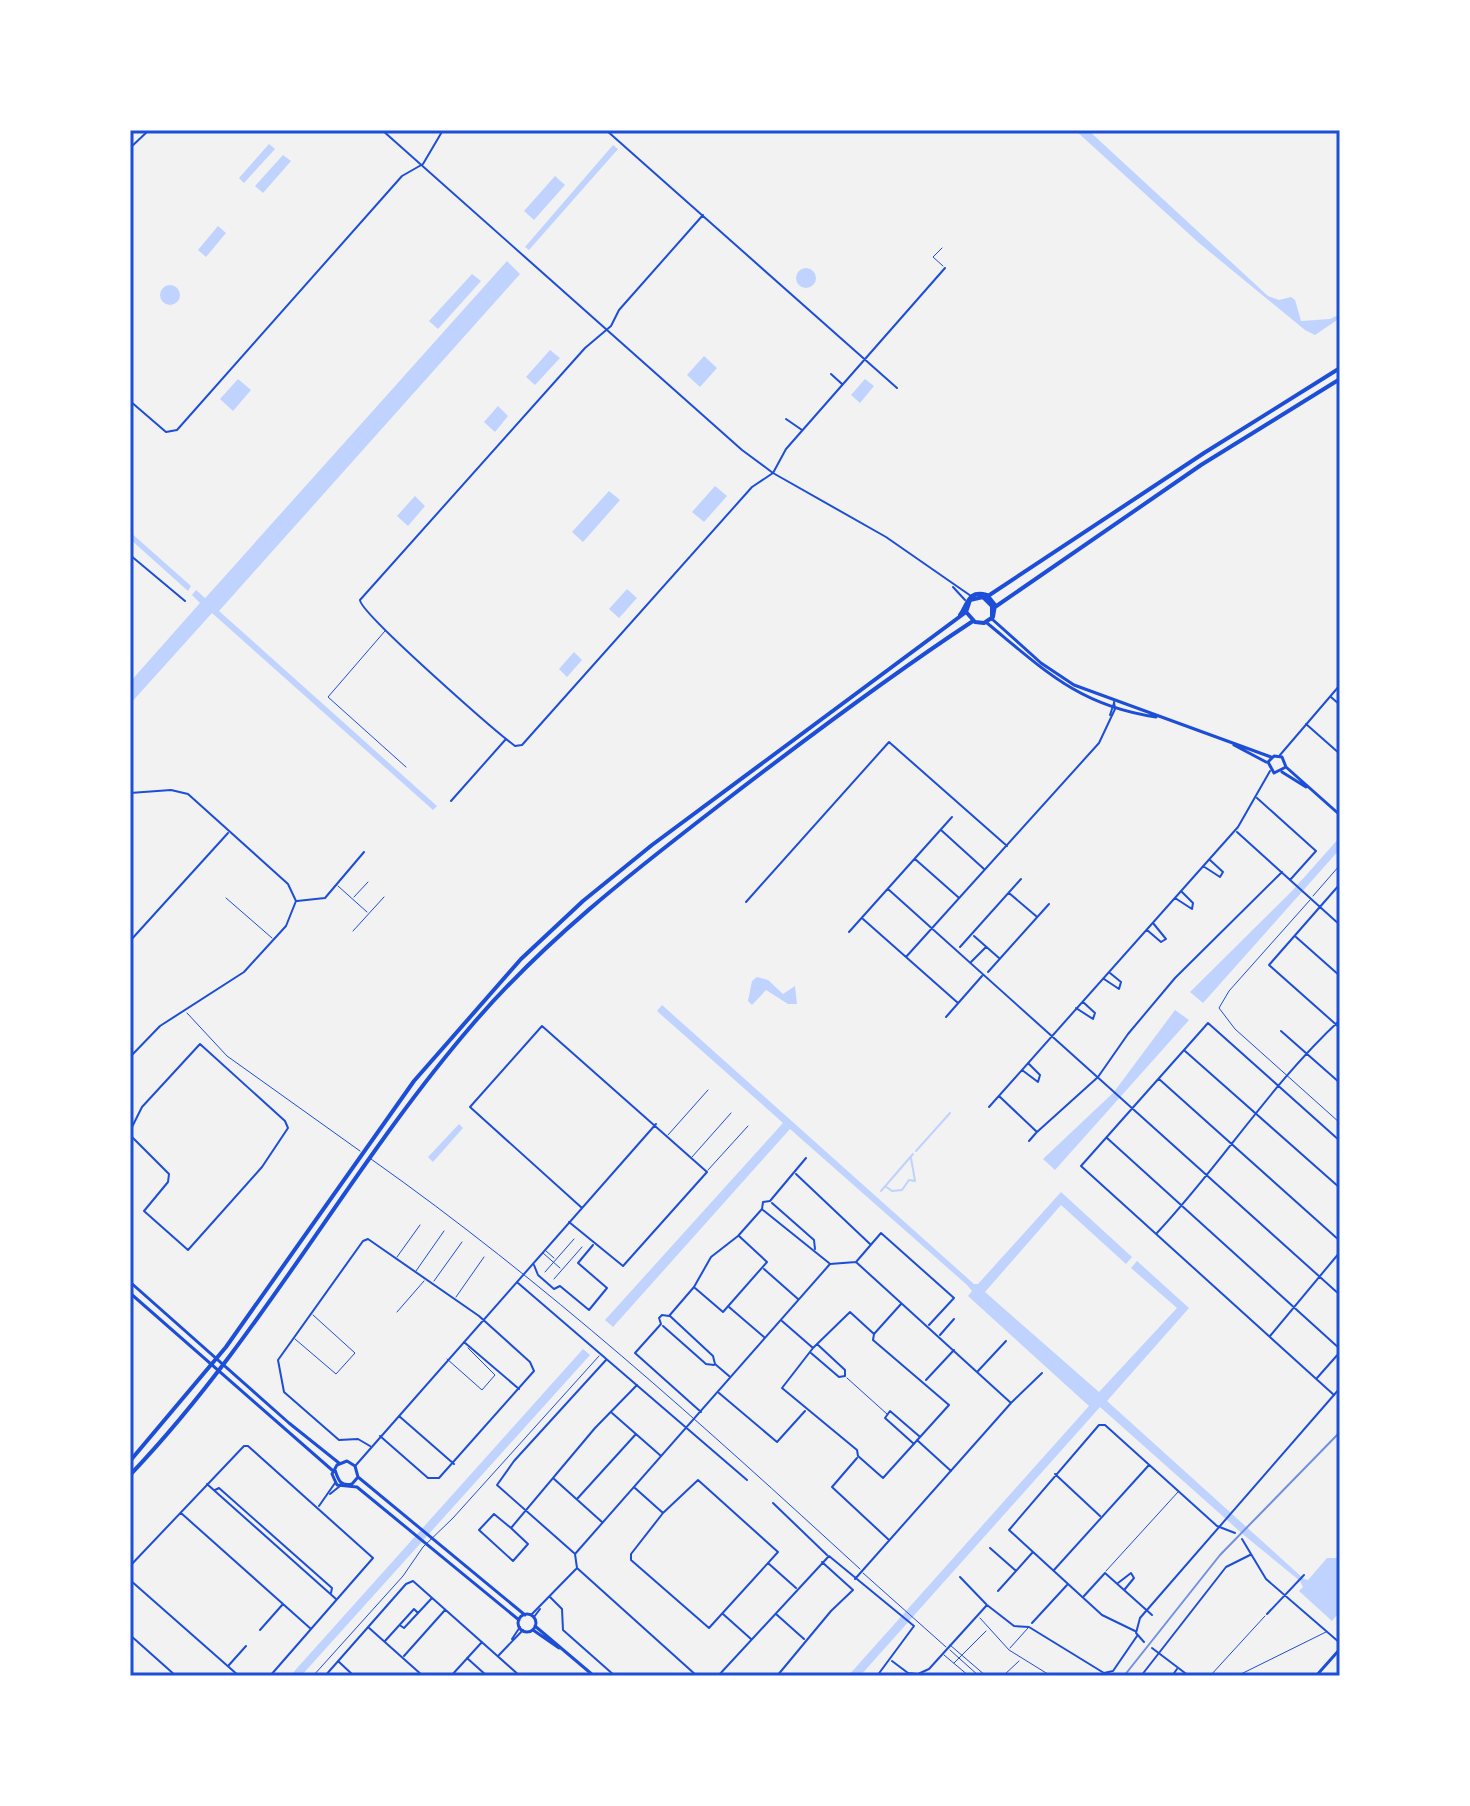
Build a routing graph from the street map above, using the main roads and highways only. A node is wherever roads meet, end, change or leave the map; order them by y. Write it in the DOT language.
graph roads {
  1 [pos="1340,368"];
  2 [pos="1340,379"];
  3 [pos="987,597"];
  4 [pos="967,602"];
  5 [pos="995,607"];
  6 [pos="965,610"];
  7 [pos="993,617"];
  8 [pos="973,621"];
  9 [pos="987,623"];
  10 [pos="1114,704"];
  11 [pos="1231,743"];
  12 [pos="1271,757"];
  13 [pos="1268,762"];
  14 [pos="1286,767"];
  15 [pos="1282,772"];
  16 [pos="1310,789"];
  17 [pos="1340,815"];
  18 [pos="130,1282"];
  19 [pos="130,1293"];
  20 [pos="216,1360"];
  21 [pos="223,1364"];
  22 [pos="210,1366"];
  23 [pos="217,1372"];
  24 [pos="130,1461"];
  25 [pos="339,1463"];
  26 [pos="333,1470"];
  27 [pos="130,1475"];
  28 [pos="358,1477"];
  29 [pos="339,1484"];
  30 [pos="525,1615"];
  31 [pos="519,1620"];
  32 [pos="534,1628"];
  33 [pos="1340,1649"];
  34 [pos="592,1674"];
  35 [pos="1316,1676"];
  1 -- 3 [label="highway"];
  2 -- 5 [label="highway"];
  3 -- 4 [label="highway"];
  3 -- 4 [label="highway"];
  3 -- 5 [label="highway"];
  3 -- 7 [label="highway"];
  4 -- 6 [label="highway"];
  5 -- 7 [label="highway"];
  6 -- 8 [label="highway"];
  6 -- 20 [label="highway"];
  7 -- 9 [label="highway"];
  7 -- 10 [label="main road"];
  8 -- 9 [label="highway"];
  8 -- 21 [label="highway"];
  9 -- 10 [label="main road"];
  10 -- 11 [label="main road"];
  11 -- 12 [label="main road"];
  11 -- 13 [label="main road"];
  12 -- 13 [label="main road"];
  12 -- 14 [label="main road"];
  13 -- 15 [label="main road"];
  14 -- 15 [label="main road"];
  14 -- 16 [label="main road"];
  15 -- 16 [label="main road"];
  16 -- 17 [label="main road"];
  18 -- 20 [label="main road"];
  19 -- 22 [label="main road"];
  20 -- 21 [label="main road"];
  20 -- 22 [label="highway"];
  21 -- 23 [label="highway"];
  21 -- 25 [label="main road"];
  22 -- 23 [label="main road"];
  22 -- 24 [label="highway"];
  23 -- 26 [label="main road"];
  23 -- 27 [label="highway"];
  25 -- 26 [label="main road"];
  25 -- 28 [label="main road"];
  26 -- 29 [label="main road"];
  28 -- 29 [label="main road"];
  28 -- 30 [label="main road"];
  29 -- 31 [label="main road"];
  30 -- 31 [label="main road"];
  30 -- 32 [label="main road"];
  31 -- 32 [label="main road"];
  32 -- 34 [label="main road"];
  33 -- 35 [label="main road"];
}
